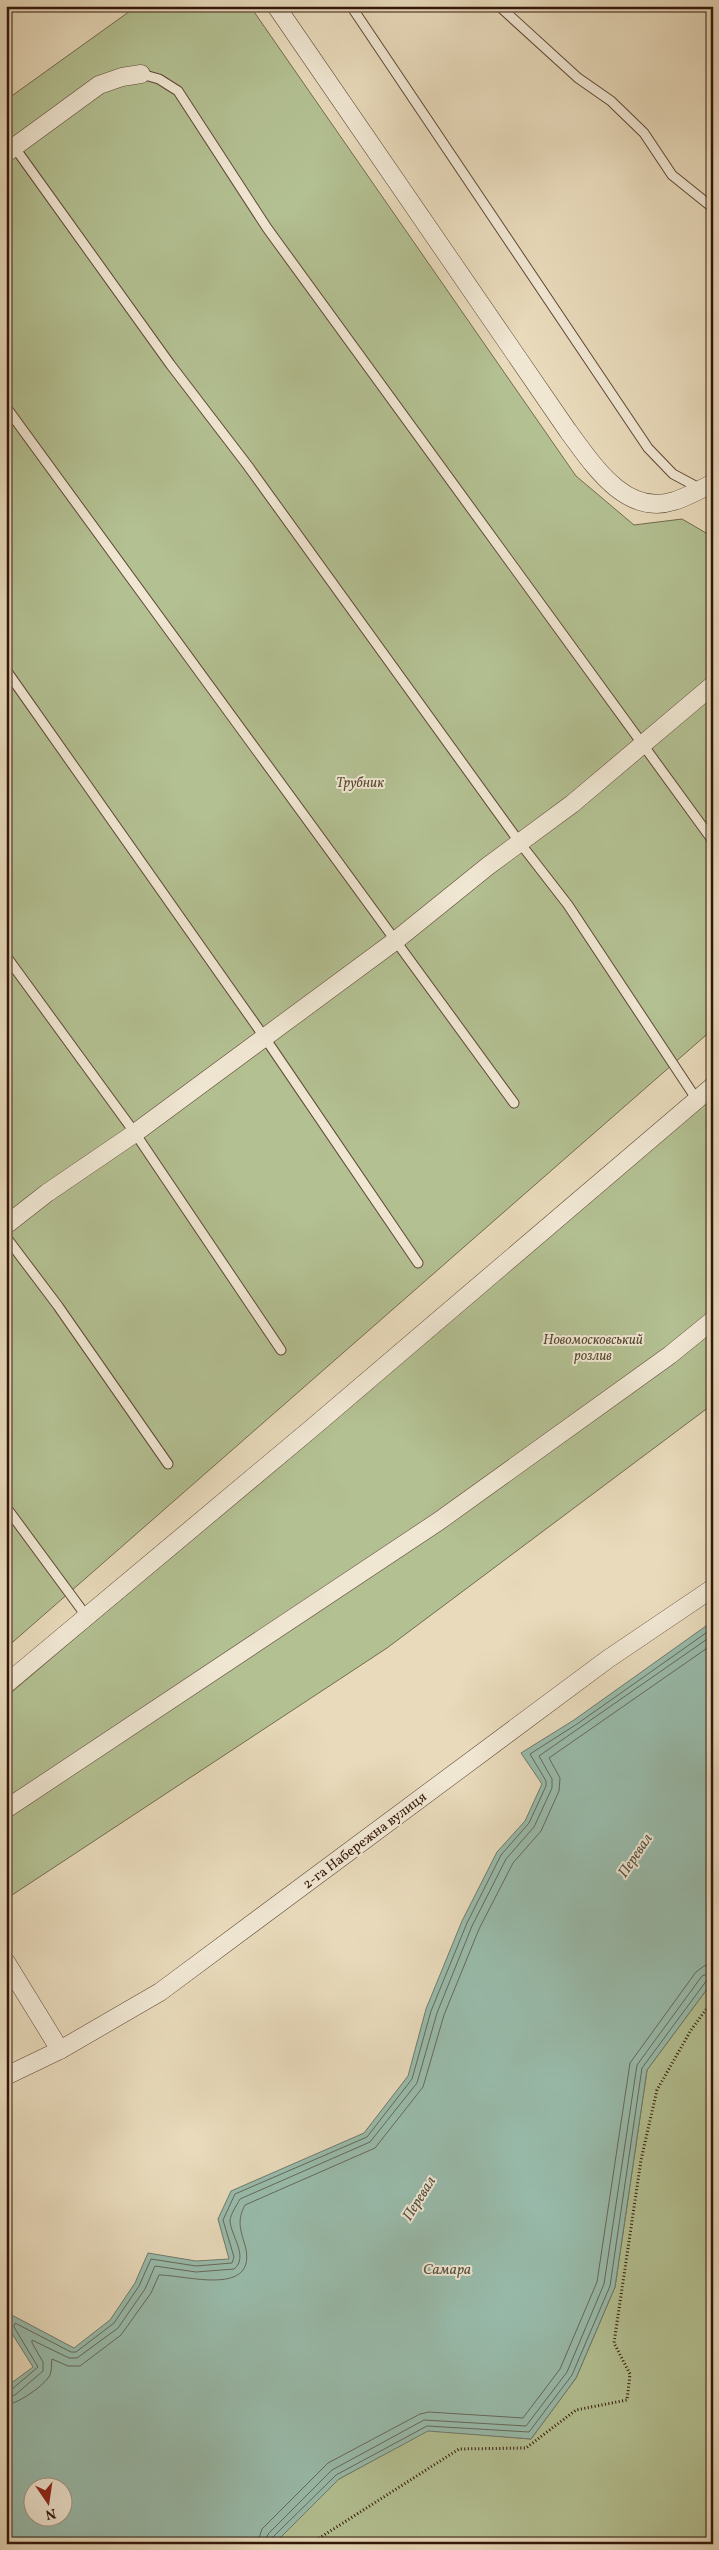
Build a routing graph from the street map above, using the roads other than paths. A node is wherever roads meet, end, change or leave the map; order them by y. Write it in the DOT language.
graph roads {
  1 [pos="276,6"];
  2 [pos="351,6"];
  3 [pos="500,6"];
  4 [pos="141,74"];
  5 [pos="10,150"];
  6 [pos="713,208"];
  7 [pos="6,407"];
  8 [pos="707,486"];
  9 [pos="6,670"];
  10 [pos="713,685"];
  11 [pos="642,744"];
  12 [pos="713,841"];
  13 [pos="520,843"];
  14 [pos="395,941"];
  15 [pos="6,956"];
  16 [pos="265,1038"];
  17 [pos="713,1086"];
  18 [pos="697,1100"];
  19 [pos="514,1103"];
  20 [pos="135,1133"];
  21 [pos="6,1225"];
  22 [pos="6,1237"];
  23 [pos="418,1262"];
  24 [pos="713,1320"];
  25 [pos="281,1350"];
  26 [pos="168,1464"];
  27 [pos="6,1507"];
  28 [pos="713,1588"];
  29 [pos="87,1617"];
  30 [pos="6,1684"];
  31 [pos="6,1809"];
  32 [pos="6,1962"];
  33 [pos="60,2050"];
  34 [pos="6,2076"];
  1 -- 8 [label="street"];
  2 -- 8 [label="lane"];
  3 -- 6 [label="lane"];
  4 -- 5 [label="street"];
  4 -- 11 [label="lane"];
  5 -- 13 [label="lane"];
  7 -- 14 [label="lane"];
  9 -- 16 [label="lane"];
  10 -- 11 [label="street"];
  11 -- 12 [label="lane"];
  11 -- 13 [label="street"];
  13 -- 14 [label="street"];
  13 -- 18 [label="lane"];
  14 -- 16 [label="street"];
  14 -- 19 [label="lane"];
  15 -- 20 [label="lane"];
  16 -- 20 [label="street"];
  16 -- 23 [label="lane"];
  17 -- 18 [label="street"];
  18 -- 29 [label="street"];
  20 -- 21 [label="street"];
  20 -- 25 [label="lane"];
  22 -- 26 [label="lane"];
  24 -- 31 [label="street"];
  27 -- 29 [label="lane"];
  28 -- 33 [label="street, 2-га Набережна вулиця"];
  29 -- 30 [label="street"];
  32 -- 33 [label="street"];
  33 -- 34 [label="street, 2-га Набережна вулиця"];
}
